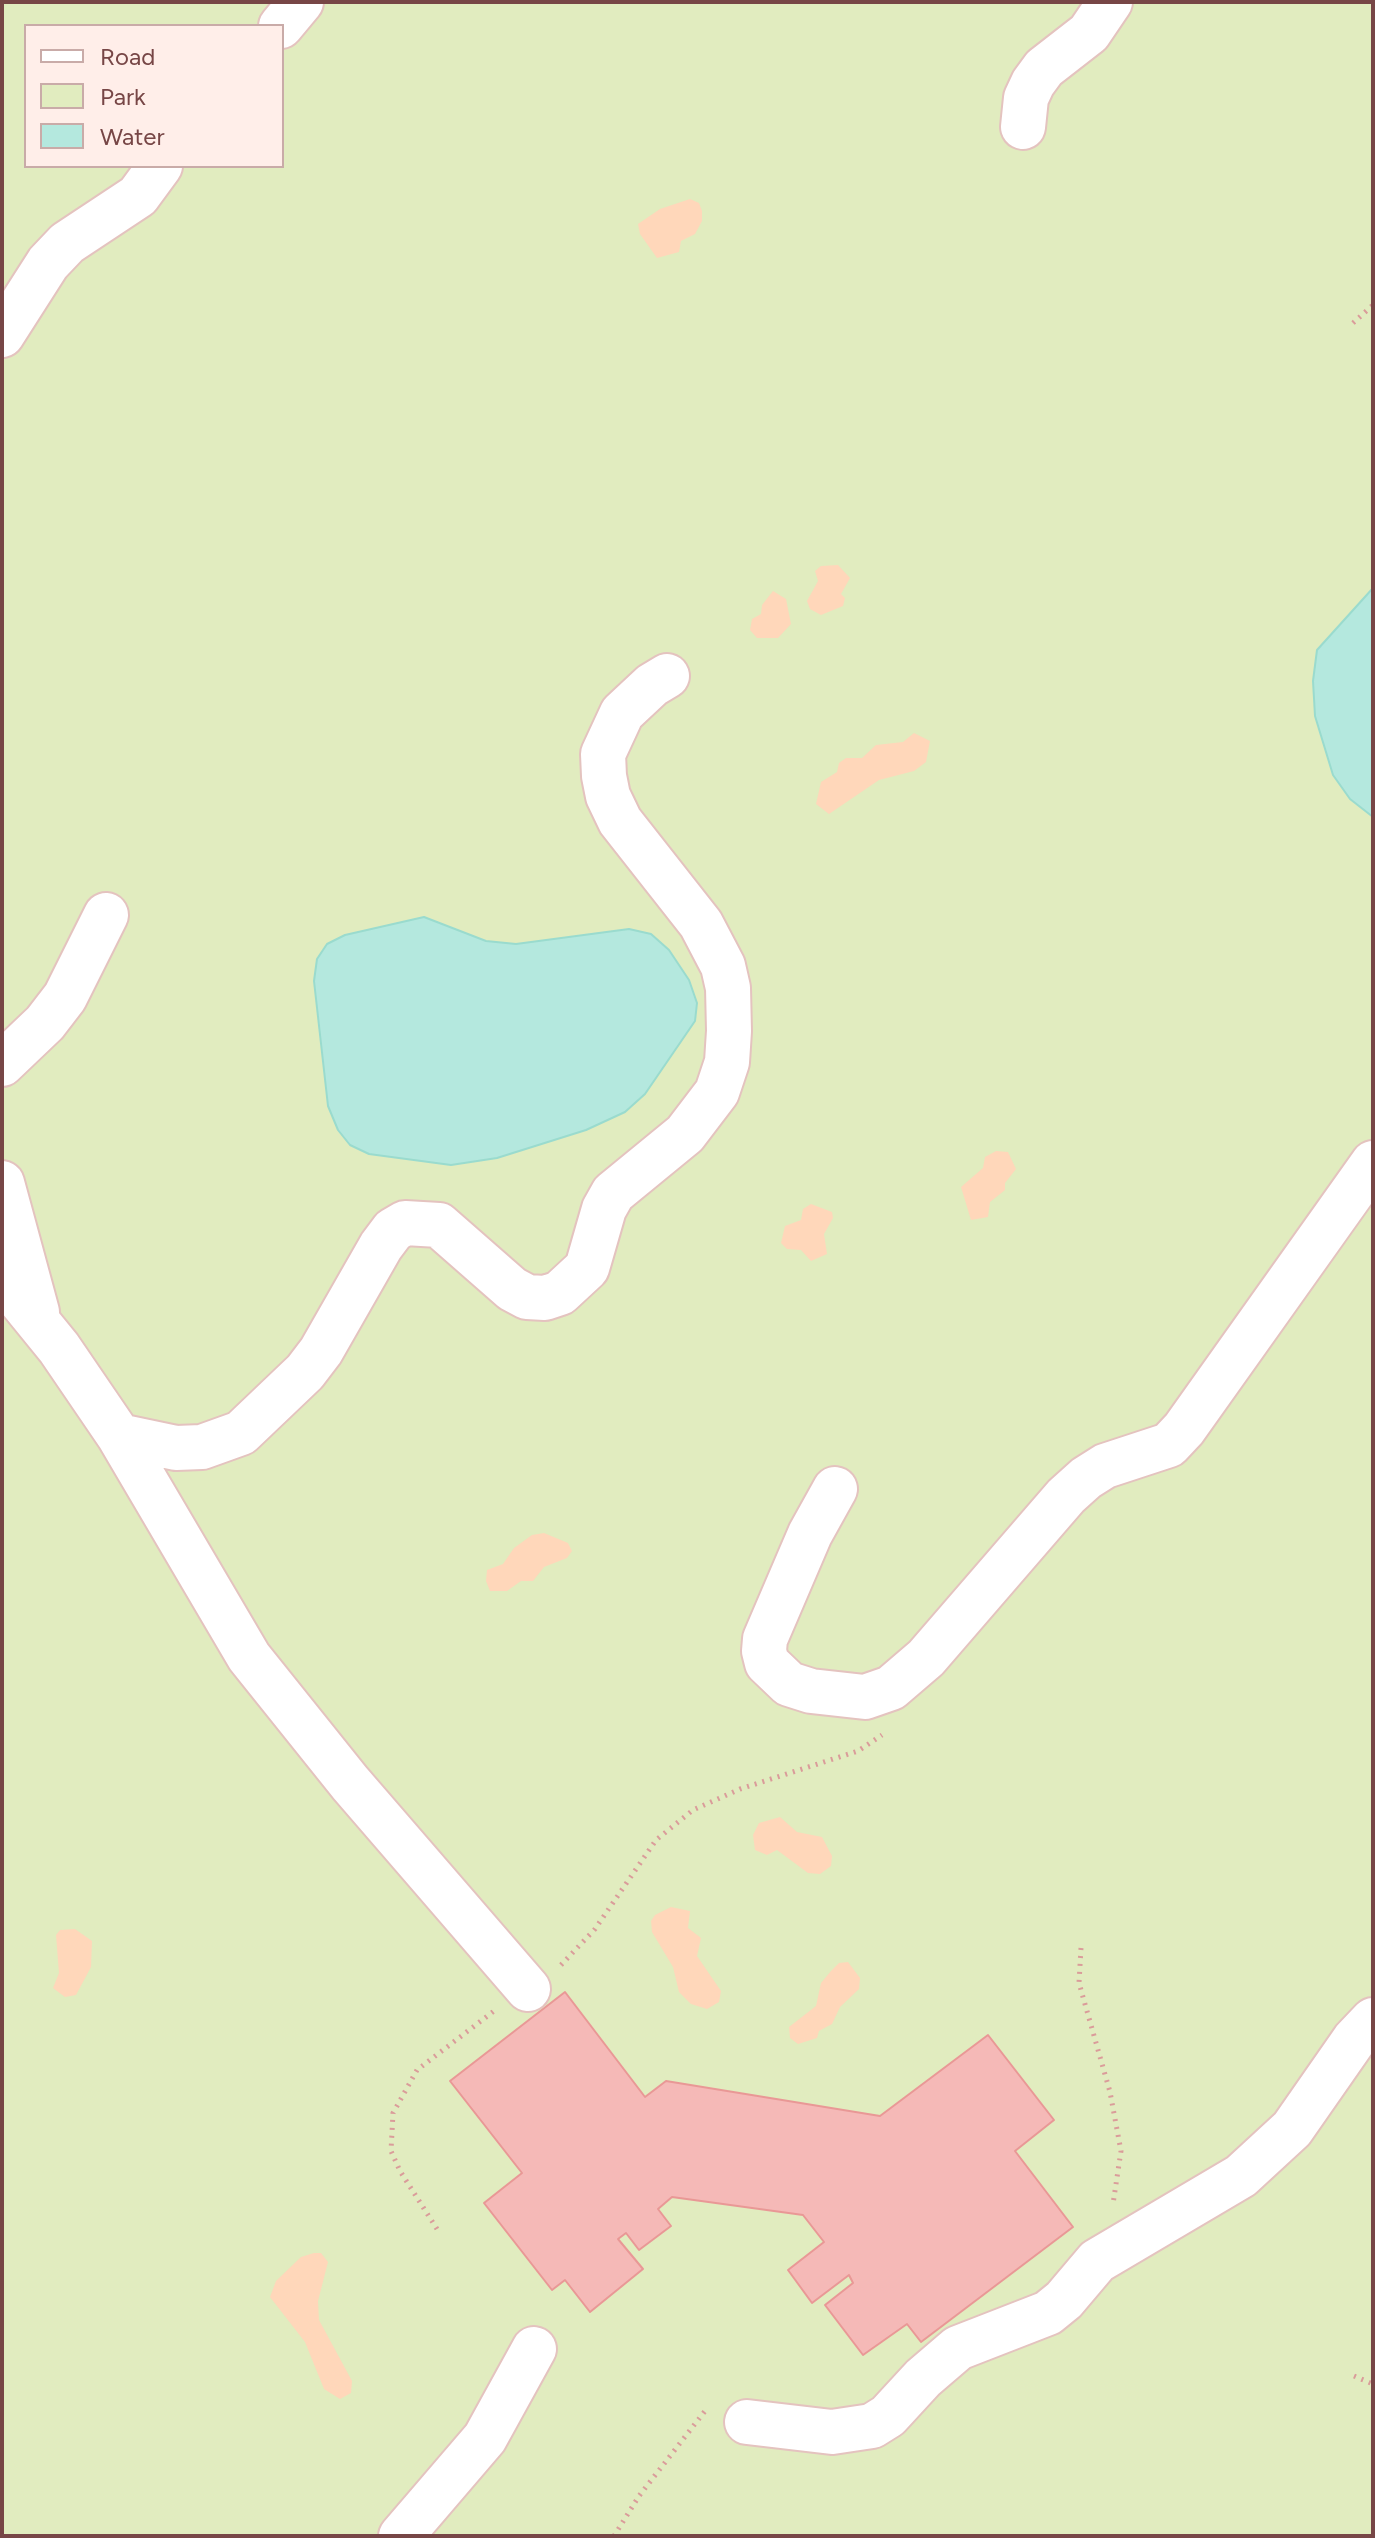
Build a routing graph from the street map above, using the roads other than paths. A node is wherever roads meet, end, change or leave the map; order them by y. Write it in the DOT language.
graph roads {
  1 [pos="301,2"];
  2 [pos="1110,2"];
  3 [pos="283,24"];
  4 [pos="1023,127"];
  5 [pos="159,168"];
  6 [pos="2,335"];
  7 [pos="667,676"];
  8 [pos="106,915"];
  9 [pos="2,1064"];
  10 [pos="1373,1163"];
  11 [pos="2,1183"];
  12 [pos="2,1278"];
  13 [pos="41,1326"];
  14 [pos="119,1436"];
  15 [pos="835,1489"];
  16 [pos="528,1989"];
  17 [pos="1373,2020"];
  18 [pos="534,2349"];
  19 [pos="730,2412"];
  20 [pos="401,2536"];
  1 -- 3 [label="lane"];
  2 -- 4 [label="lane"];
  5 -- 6 [label="lane"];
  7 -- 14 [label="lane"];
  8 -- 9 [label="lane"];
  10 -- 15 [label="lane"];
  11 -- 13 [label="lane"];
  12 -- 13 [label="lane"];
  13 -- 14 [label="lane"];
  14 -- 16 [label="lane"];
  17 -- 19 [label="lane"];
  18 -- 20 [label="lane"];
}
